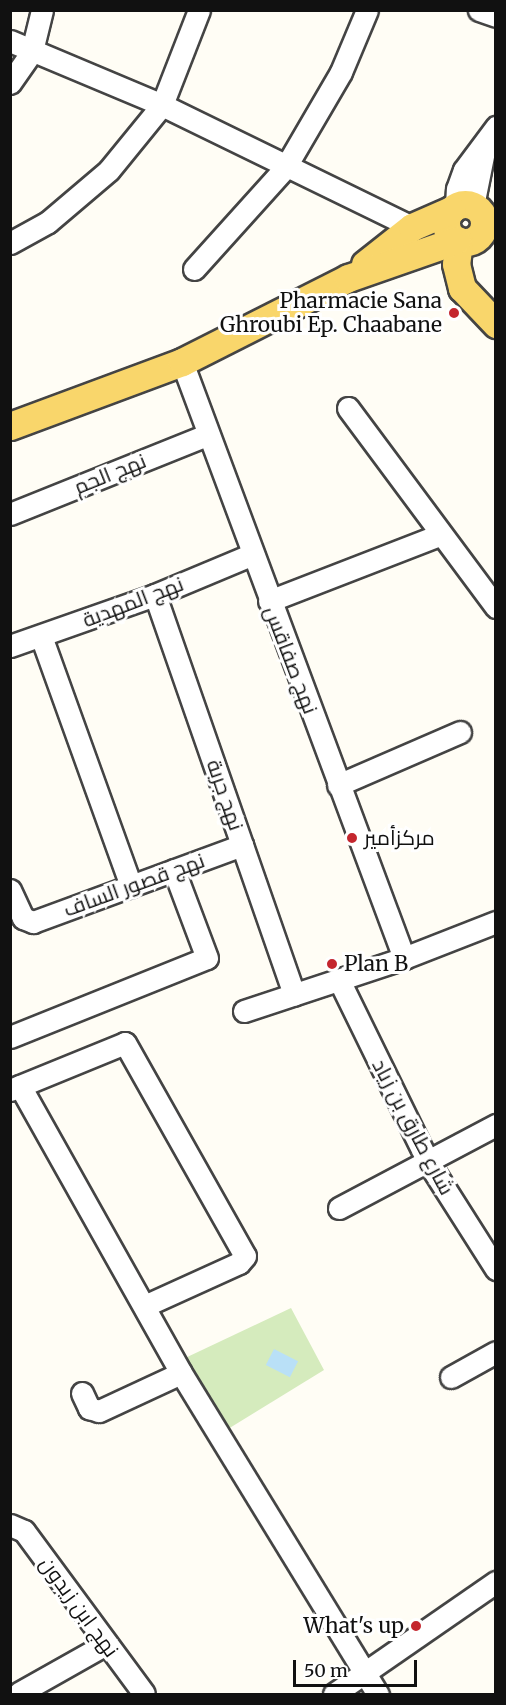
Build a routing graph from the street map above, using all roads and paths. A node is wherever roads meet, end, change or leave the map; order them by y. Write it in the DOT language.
graph roads {
  1 [pos="42,10"];
  2 [pos="200,10"];
  3 [pos="367,10"];
  4 [pos="479,10"];
  5 [pos="495,16"];
  6 [pos="10,41"];
  7 [pos="32,51"];
  8 [pos="10,83"];
  9 [pos="162,105"];
  10 [pos="491,134"];
  11 [pos="285,168"];
  12 [pos="472,218"];
  13 [pos="412,227"];
  14 [pos="10,243"];
  15 [pos="392,261"];
  16 [pos="194,269"];
  17 [pos="457,276"];
  18 [pos="348,278"];
  19 [pos="488,316"];
  20 [pos="182,362"];
  21 [pos="348,408"];
  22 [pos="10,426"];
  23 [pos="208,434"];
  24 [pos="10,514"];
  25 [pos="439,535"];
  26 [pos="253,554"];
  27 [pos="154,595"];
  28 [pos="269,601"];
  29 [pos="495,607"];
  30 [pos="41,636"];
  31 [pos="10,646"];
  32 [pos="460,732"];
  33 [pos="338,785"];
  34 [pos="242,845"];
  35 [pos="174,870"];
  36 [pos="131,886"];
  37 [pos="10,890"];
  38 [pos="495,922"];
  39 [pos="404,958"];
  40 [pos="339,980"];
  41 [pos="294,995"];
  42 [pos="244,1011"];
  43 [pos="10,1037"];
  44 [pos="15,1088"];
  45 [pos="495,1125"];
  46 [pos="428,1162"];
  47 [pos="339,1208"];
  48 [pos="495,1269"];
  49 [pos="144,1306"];
  50 [pos="495,1352"];
  51 [pos="181,1373"];
  52 [pos="451,1377"];
  53 [pos="82,1394"];
  54 [pos="10,1525"];
  55 [pos="495,1582"];
  56 [pos="106,1644"];
  57 [pos="368,1674"];
  58 [pos="19,1693"];
  59 [pos="144,1695"];
  60 [pos="334,1695"];
  61 [pos="378,1695"];
  1 -- 7 [label="street"];
  2 -- 9 [label="street"];
  3 -- 11 [label="street"];
  4 -- 5 [label="street"];
  6 -- 7 [label="street"];
  7 -- 8 [label="street"];
  7 -- 9 [label="street"];
  9 -- 11 [label="street"];
  9 -- 14 [label="street"];
  10 -- 12 [label="street"];
  11 -- 13 [label="street"];
  11 -- 16 [label="street"];
  12 -- 13 [label="main road"];
  12 -- 15 [label="main road"];
  12 -- 17 [label="main road"];
  12 -- 19 [label="main road"];
  13 -- 18 [label="main road"];
  15 -- 17 [label="main road"];
  15 -- 18 [label="main road"];
  17 -- 19 [label="main road"];
  18 -- 20 [label="main road"];
  20 -- 22 [label="main road"];
  20 -- 23 [label="street, نهج صفاقس"];
  21 -- 25 [label="street"];
  23 -- 24 [label="street, نهج الجم"];
  23 -- 26 [label="street, نهج صفاقس"];
  25 -- 28 [label="street"];
  25 -- 29 [label="street"];
  26 -- 27 [label="street, نهج المهدية"];
  26 -- 28 [label="street, نهج صفاقس"];
  27 -- 30 [label="street, نهج المهدية"];
  27 -- 34 [label="street, نهج جربة"];
  28 -- 33 [label="street, نهج صفاقس"];
  30 -- 31 [label="street, نهج المهدية"];
  30 -- 36 [label="street"];
  32 -- 33 [label="street"];
  33 -- 39 [label="street, نهج صفاقس"];
  34 -- 35 [label="street, نهج قصور الساف"];
  34 -- 41 [label="street, نهج جربة"];
  35 -- 36 [label="street, نهج قصور الساف"];
  35 -- 43 [label="street"];
  36 -- 37 [label="street, نهج قصور الساف"];
  38 -- 39 [label="street"];
  39 -- 40 [label="street"];
  40 -- 41 [label="street"];
  40 -- 46 [label="street, شارع طارق بن زياد"];
  41 -- 42 [label="street"];
  44 -- 49 [label="street"];
  44 -- 49 [label="street"];
  45 -- 46 [label="street"];
  46 -- 47 [label="street"];
  46 -- 48 [label="street, شارع طارق بن زياد"];
  49 -- 51 [label="street"];
  50 -- 52 [label="street"];
  51 -- 53 [label="street"];
  51 -- 57 [label="street"];
  54 -- 56 [label="street, نهج ابن زيدون"];
  55 -- 57 [label="street"];
  56 -- 58 [label="street"];
  56 -- 59 [label="street, نهج ابن زيدون"];
  57 -- 60 [label="street"];
  57 -- 61 [label="street"];
}
